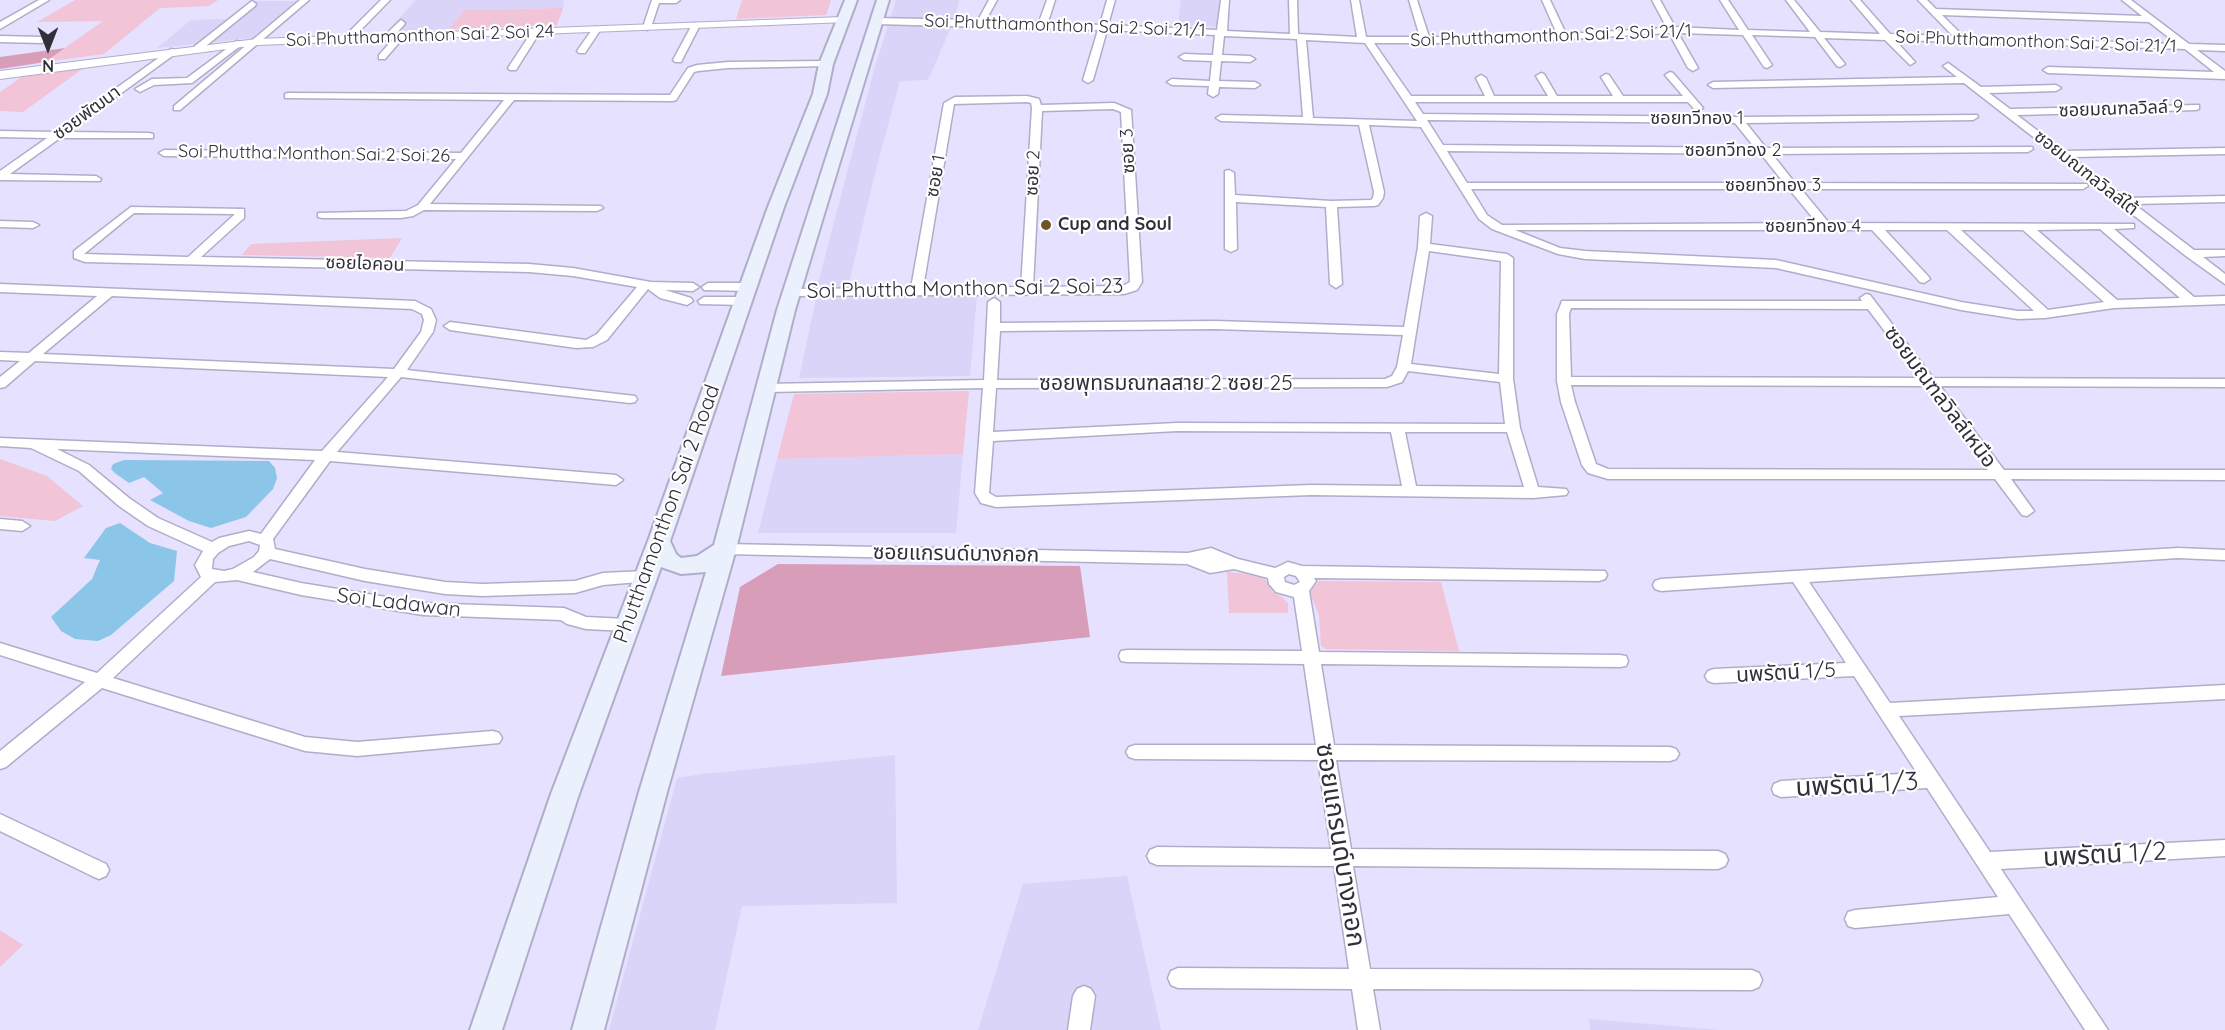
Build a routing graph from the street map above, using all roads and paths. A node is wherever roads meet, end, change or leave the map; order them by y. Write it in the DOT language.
graph roads {
  1 [pos="45,0"];
  2 [pos="305,0"];
  3 [pos="386,0"];
  4 [pos="656,0"];
  5 [pos="676,0"];
  6 [pos="851,0"];
  7 [pos="874,0"];
  8 [pos="883,0"];
  9 [pos="993,0"];
  10 [pos="1051,0"];
  11 [pos="1111,0"];
  12 [pos="1226,0"];
  13 [pos="1293,0"];
  14 [pos="1355,0"];
  15 [pos="1413,0"];
  16 [pos="1546,0"];
  17 [pos="1656,0"];
  18 [pos="1724,0"];
  19 [pos="1790,0"];
  20 [pos="1855,0"];
  21 [pos="1922,0"];
  22 [pos="2126,0"];
  23 [pos="252,4"];
  24 [pos="1935,12"];
  25 [pos="2151,19"];
  26 [pos="859,22"];
  27 [pos="981,22"];
  28 [pos="401,23"];
  29 [pos="1043,24"];
  30 [pos="696,25"];
  31 [pos="0,26"];
  32 [pos="1103,26"];
  33 [pos="647,27"];
  34 [pos="597,29"];
  35 [pos="1673,30"];
  36 [pos="536,32"];
  37 [pos="1221,32"];
  38 [pos="1747,33"];
  39 [pos="1818,35"];
  40 [pos="1298,36"];
  41 [pos="393,37"];
  42 [pos="1563,37"];
  43 [pos="1889,37"];
  44 [pos="0,39"];
  45 [pos="347,39"];
  46 [pos="42,40"];
  47 [pos="1365,40"];
  48 [pos="1425,40"];
  49 [pos="1962,40"];
  50 [pos="255,42"];
  51 [pos="237,44"];
  52 [pos="2187,47"];
  53 [pos="198,48"];
  54 [pos="2225,48"];
  55 [pos="174,51"];
  56 [pos="582,51"];
  57 [pos="382,57"];
  58 [pos="1184,57"];
  59 [pos="1218,58"];
  60 [pos="1250,59"];
  61 [pos="678,60"];
  62 [pos="1910,62"];
  63 [pos="826,64"];
  64 [pos="1840,64"];
  65 [pos="1767,65"];
  66 [pos="1948,66"];
  67 [pos="513,68"];
  68 [pos="1693,68"];
  69 [pos="2048,70"];
  70 [pos="0,75"];
  71 [pos="1670,75"];
  72 [pos="1541,76"];
  73 [pos="2224,76"];
  74 [pos="1606,77"];
  75 [pos="1481,78"];
  76 [pos="1088,80"];
  77 [pos="1968,80"];
  78 [pos="1172,82"];
  79 [pos="1214,83"];
  80 [pos="1255,84"];
  81 [pos="1713,85"];
  82 [pos="2056,88"];
  83 [pos="140,89"];
  84 [pos="1981,90"];
  85 [pos="820,94"];
  86 [pos="1213,94"];
  87 [pos="288,96"];
  88 [pos="511,98"];
  89 [pos="1407,99"];
  90 [pos="1491,99"];
  91 [pos="1554,99"];
  92 [pos="1620,99"];
  93 [pos="1690,99"];
  94 [pos="2196,107"];
  95 [pos="177,108"];
  96 [pos="1037,108"];
  97 [pos="1698,108"];
  98 [pos="2009,112"];
  99 [pos="1973,117"];
  100 [pos="1221,118"];
  101 [pos="1308,120"];
  102 [pos="1738,120"];
  103 [pos="1423,121"];
  104 [pos="1363,122"];
  105 [pos="0,134"];
  106 [pos="57,135"];
  107 [pos="149,136"];
  108 [pos="1439,148"];
  109 [pos="2028,149"];
  110 [pos="1764,151"];
  111 [pos="2225,151"];
  112 [pos="164,153"];
  113 [pos="2061,154"];
  114 [pos="463,156"];
  115 [pos="1229,173"];
  116 [pos="0,177"];
  117 [pos="96,179"];
  118 [pos="1463,186"];
  119 [pos="1793,186"];
  120 [pos="2083,186"];
  121 [pos="808,198"];
  122 [pos="1230,198"];
  123 [pos="2225,199"];
  124 [pos="2121,201"];
  125 [pos="1331,204"];
  126 [pos="422,207"];
  127 [pos="776,207"];
  128 [pos="597,208"];
  129 [pos="322,215"];
  130 [pos="1426,216"];
  131 [pos="0,224"];
  132 [pos="33,225"];
  133 [pos="2027,226"];
  134 [pos="2103,226"];
  135 [pos="2130,226"];
  136 [pos="1496,227"];
  137 [pos="1826,227"];
  138 [pos="1876,227"];
  139 [pos="1951,227"];
  140 [pos="1509,242"];
  141 [pos="1424,247"];
  142 [pos="1231,249"];
  143 [pos="2225,253"];
  144 [pos="2190,254"];
  145 [pos="1507,258"];
  146 [pos="192,259"];
  147 [pos="1924,279"];
  148 [pos="2225,280"];
  149 [pos="1136,282"];
  150 [pos="1857,282"];
  151 [pos="1336,284"];
  152 [pos="648,285"];
  153 [pos="693,287"];
  154 [pos="708,287"];
  155 [pos="0,288"];
  156 [pos="1027,291"];
  157 [pos="916,292"];
  158 [pos="108,293"];
  159 [pos="791,293"];
  160 [pos="747,294"];
  161 [pos="2225,300"];
  162 [pos="687,301"];
  163 [pos="704,301"];
  164 [pos="2191,301"];
  165 [pos="994,302"];
  166 [pos="2114,304"];
  167 [pos="1870,305"];
  168 [pos="2044,314"];
  169 [pos="450,326"];
  170 [pos="994,327"];
  171 [pos="1410,331"];
  172 [pos="0,356"];
  173 [pos="30,357"];
  174 [pos="1404,367"];
  175 [pos="398,373"];
  176 [pos="1506,379"];
  177 [pos="1564,381"];
  178 [pos="1929,382"];
  179 [pos="2225,383"];
  180 [pos="0,384"];
  181 [pos="990,384"];
  182 [pos="766,388"];
  183 [pos="630,399"];
  184 [pos="1397,428"];
  185 [pos="1513,428"];
  186 [pos="987,437"];
  187 [pos="0,442"];
  188 [pos="34,444"];
  189 [pos="326,456"];
  190 [pos="1999,474"];
  191 [pos="2225,475"];
  192 [pos="616,480"];
  193 [pos="1410,491"];
  194 [pos="1561,492"];
  195 [pos="1533,493"];
  196 [pos="2027,511"];
  197 [pos="0,524"];
  198 [pos="22,526"];
  199 [pos="659,541"];
  200 [pos="265,547"];
  201 [pos="213,549"];
  202 [pos="724,549"];
  203 [pos="2225,555"];
  204 [pos="237,574"];
  205 [pos="1599,575"];
  206 [pos="212,576"];
  207 [pos="1797,576"];
  208 [pos="645,577"];
  209 [pos="1301,580"];
  210 [pos="1660,585"];
  211 [pos="575,587"];
  212 [pos="564,614"];
  213 [pos="626,625"];
  214 [pos="0,649"];
  215 [pos="1127,656"];
  216 [pos="1311,658"];
  217 [pos="1620,661"];
  218 [pos="1859,669"];
  219 [pos="1714,676"];
  220 [pos="101,678"];
  221 [pos="2225,692"];
  222 [pos="1886,710"];
  223 [pos="493,738"];
  224 [pos="1136,752"];
  225 [pos="1326,753"];
  226 [pos="1670,753"];
  227 [pos="0,762"];
  228 [pos="1932,780"];
  229 [pos="1781,789"];
  230 [pos="0,822"];
  231 [pos="2225,848"];
  232 [pos="1157,856"];
  233 [pos="1342,857"];
  234 [pos="1718,860"];
  235 [pos="1985,861"];
  236 [pos="99,870"];
  237 [pos="2014,905"];
  238 [pos="1855,919"];
  239 [pos="1178,978"];
  240 [pos="1361,979"];
  241 [pos="1752,980"];
  242 [pos="1084,996"];
  243 [pos="486,1030"];
  244 [pos="588,1030"];
  245 [pos="1079,1030"];
  246 [pos="1369,1030"];
  247 [pos="2097,1030"];
  1 -- 31 [label="street"];
  2 -- 50 [label="street"];
  3 -- 45 [label="street"];
  4 -- 5 [label="street"];
  4 -- 33 [label="street"];
  6 -- 26 [label="main road, Phutthamonthon Sai 2 Road"];
  7 -- 26 [label="main road"];
  8 -- 26 [label="main road, Phutthamonthon Sai 2 Road"];
  9 -- 27 [label="street"];
  10 -- 29 [label="street"];
  11 -- 32 [label="street"];
  12 -- 37 [label="street"];
  13 -- 40 [label="street"];
  14 -- 47 [label="street"];
  15 -- 48 [label="street"];
  16 -- 42 [label="street"];
  17 -- 35 [label="street"];
  18 -- 38 [label="street"];
  19 -- 39 [label="street"];
  20 -- 43 [label="street"];
  21 -- 24 [label="street"];
  22 -- 25 [label="street"];
  23 -- 53 [label="street"];
  24 -- 25 [label="street"];
  24 -- 49 [label="street"];
  25 -- 52 [label="street"];
  26 -- 27 [label="street, Soi Phutthamonthon Sai 2 Soi 21/1"];
  26 -- 30 [label="street, Soi Phutthamonthon Sai 2 Soi 24"];
  26 -- 63 [label="main road, Phutthamonthon Sai 2 Road"];
  26 -- 85 [label="main road"];
  26 -- 121 [label="main road, Phutthamonthon Sai 2 Road"];
  27 -- 29 [label="street, Soi Phutthamonthon Sai 2 Soi 21/1"];
  28 -- 41 [label="street"];
  29 -- 32 [label="street, Soi Phutthamonthon Sai 2 Soi 21/1"];
  30 -- 33 [label="street, Soi Phutthamonthon Sai 2 Soi 24"];
  30 -- 61 [label="street"];
  32 -- 37 [label="street, Soi Phutthamonthon Sai 2 Soi 21/1"];
  32 -- 76 [label="street"];
  33 -- 34 [label="street, Soi Phutthamonthon Sai 2 Soi 24"];
  34 -- 36 [label="street, Soi Phutthamonthon Sai 2 Soi 24"];
  34 -- 56 [label="street"];
  35 -- 38 [label="street, Soi Phutthamonthon Sai 2 Soi 21/1"];
  35 -- 42 [label="street, Soi Phutthamonthon Sai 2 Soi 21/1"];
  35 -- 68 [label="street"];
  36 -- 41 [label="street, Soi Phutthamonthon Sai 2 Soi 24"];
  36 -- 67 [label="street"];
  37 -- 40 [label="street, Soi Phutthamonthon Sai 2 Soi 21/1"];
  37 -- 59 [label="street"];
  38 -- 39 [label="street, Soi Phutthamonthon Sai 2 Soi 21/1"];
  38 -- 65 [label="street"];
  39 -- 43 [label="street, Soi Phutthamonthon Sai 2 Soi 21/1"];
  39 -- 64 [label="street"];
  40 -- 47 [label="street, Soi Phutthamonthon Sai 2 Soi 21/1"];
  40 -- 101 [label="street"];
  41 -- 45 [label="street, Soi Phutthamonthon Sai 2 Soi 24"];
  41 -- 57 [label="street"];
  42 -- 48 [label="street, Soi Phutthamonthon Sai 2 Soi 21/1"];
  43 -- 49 [label="street, Soi Phutthamonthon Sai 2 Soi 21/1"];
  43 -- 62 [label="street"];
  44 -- 46 [label="street"];
  45 -- 50 [label="street, Soi Phutthamonthon Sai 2 Soi 24"];
  47 -- 48 [label="street, Soi Phutthamonthon Sai 2 Soi 21/1"];
  47 -- 89 [label="street"];
  49 -- 52 [label="street, Soi Phutthamonthon Sai 2 Soi 21/1"];
  50 -- 51 [label="street, Soi Phutthamonthon Sai 2 Soi 24"];
  50 -- 95 [label="street"];
  51 -- 53 [label="street, Soi Phutthamonthon Sai 2 Soi 24"];
  51 -- 83 [label="street"];
  52 -- 54 [label="street, Soi Phutthamonthon Sai 2 Soi 21/1"];
  52 -- 73 [label="street"];
  53 -- 55 [label="street, Soi Phutthamonthon Sai 2 Soi 24"];
  55 -- 70 [label="street, Soi Phutthamonthon Sai 2 Soi 24"];
  55 -- 106 [label="street, ซอยพัฒนา"];
  58 -- 59 [label="street"];
  59 -- 60 [label="street"];
  59 -- 79 [label="street"];
  63 -- 85 [label="main road, Phutthamonthon Sai 2 Road"];
  63 -- 88 [label="street"];
  66 -- 77 [label="street, ซอยมณฑลวิลล์ใต้"];
  69 -- 73 [label="street"];
  71 -- 93 [label="street"];
  72 -- 91 [label="street"];
  74 -- 92 [label="street"];
  75 -- 90 [label="street"];
  77 -- 81 [label="street"];
  77 -- 84 [label="street, ซอยมณฑลวิลล์ใต้"];
  78 -- 79 [label="street"];
  79 -- 80 [label="street"];
  79 -- 86 [label="street"];
  82 -- 84 [label="street"];
  84 -- 98 [label="street, ซอยมณฑลวิลล์ใต้"];
  85 -- 127 [label="main road, Phutthamonthon Sai 2 Road"];
  87 -- 88 [label="street"];
  88 -- 114 [label="street, Soi Phuttha Monthon Sai 2 Soi 26"];
  89 -- 90 [label="street"];
  89 -- 103 [label="street"];
  90 -- 91 [label="street"];
  91 -- 92 [label="street"];
  92 -- 93 [label="street"];
  93 -- 97 [label="street"];
  94 -- 98 [label="street, ซอยมณฑลวิลล์ 9"];
  96 -- 149 [label="street, ซอย 3"];
  96 -- 156 [label="street, ซอย 2"];
  96 -- 157 [label="street, ซอย 1"];
  98 -- 113 [label="street, ซอยมณฑลวิลล์ใต้"];
  99 -- 102 [label="street, ซอยทวีทอง 1"];
  100 -- 101 [label="street, ซอยทวีทอง 1"];
  101 -- 104 [label="street, ซอยทวีทอง 1"];
  102 -- 103 [label="street, ซอยทวีทอง 1"];
  102 -- 110 [label="street"];
  103 -- 104 [label="street, ซอยทวีทอง 1"];
  103 -- 108 [label="street"];
  104 -- 125 [label="street"];
  105 -- 106 [label="street"];
  106 -- 107 [label="street"];
  106 -- 116 [label="street, ซอยพัฒนา"];
  108 -- 110 [label="street, ซอยทวีทอง 2"];
  108 -- 118 [label="street"];
  109 -- 110 [label="street, ซอยทวีทอง 2"];
  110 -- 119 [label="street"];
  111 -- 113 [label="street"];
  112 -- 114 [label="street, Soi Phuttha Monthon Sai 2 Soi 26"];
  113 -- 124 [label="street, ซอยมณฑลวิลล์ใต้"];
  114 -- 126 [label="street, Soi Phuttha Monthon Sai 2 Soi 26"];
  115 -- 122 [label="street"];
  116 -- 117 [label="street"];
  118 -- 119 [label="street, ซอยทวีทอง 3"];
  118 -- 136 [label="street"];
  119 -- 120 [label="street, ซอยทวีทอง 3"];
  119 -- 137 [label="street"];
  121 -- 127 [label="main road"];
  121 -- 159 [label="main road, Phutthamonthon Sai 2 Road"];
  122 -- 125 [label="street"];
  122 -- 142 [label="street"];
  123 -- 124 [label="street"];
  124 -- 144 [label="street, ซอยมณฑลวิลล์ใต้"];
  125 -- 151 [label="street"];
  126 -- 128 [label="street"];
  126 -- 129 [label="street"];
  127 -- 160 [label="main road, Phutthamonthon Sai 2 Road"];
  130 -- 141 [label="street"];
  131 -- 132 [label="street"];
  133 -- 134 [label="street, ซอยทวีทอง 4"];
  133 -- 139 [label="street, ซอยทวีทอง 4"];
  133 -- 166 [label="street"];
  134 -- 135 [label="street, ซอยทวีทอง 4"];
  134 -- 164 [label="street"];
  136 -- 137 [label="street, ซอยทวีทอง 4"];
  136 -- 150 [label="street"];
  137 -- 138 [label="street, ซอยทวีทอง 4"];
  138 -- 139 [label="street, ซอยทวีทอง 4"];
  138 -- 147 [label="street"];
  139 -- 168 [label="street"];
  140 -- 145 [label="street"];
  141 -- 145 [label="street"];
  141 -- 171 [label="street"];
  143 -- 144 [label="street"];
  144 -- 148 [label="street, ซอยมณฑลวิลล์ใต้"];
  145 -- 176 [label="street"];
  146 -- 146 [label="street, ซอยไอคอน"];
  146 -- 152 [label="street, ซอยไอคอน"];
  149 -- 156 [label="street, Soi Phuttha Monthon Sai 2 Soi 23"];
  150 -- 167 [label="street, ซอยมณฑลวิลล์เหนือ"];
  150 -- 168 [label="street"];
  152 -- 153 [label="street, ซอยไอคอน"];
  152 -- 162 [label="street, ซอยไอคอน"];
  152 -- 169 [label="street"];
  154 -- 160 [label="street"];
  155 -- 158 [label="street"];
  156 -- 157 [label="street, Soi Phuttha Monthon Sai 2 Soi 23"];
  157 -- 159 [label="street, Soi Phuttha Monthon Sai 2 Soi 23"];
  158 -- 173 [label="street"];
  158 -- 175 [label="street"];
  159 -- 182 [label="main road, Phutthamonthon Sai 2 Road"];
  160 -- 163 [label="street"];
  160 -- 199 [label="main road, Phutthamonthon Sai 2 Road"];
  161 -- 164 [label="street"];
  164 -- 166 [label="street"];
  165 -- 170 [label="street"];
  166 -- 168 [label="street"];
  167 -- 177 [label="street"];
  167 -- 178 [label="street, ซอยมณฑลวิลล์เหนือ"];
  170 -- 171 [label="street"];
  170 -- 181 [label="street"];
  171 -- 174 [label="street"];
  172 -- 173 [label="street"];
  173 -- 175 [label="street"];
  173 -- 180 [label="street"];
  174 -- 176 [label="street"];
  174 -- 181 [label="street, ซอยพุทธมณฑลสาย 2 ซอย 25"];
  175 -- 183 [label="street"];
  175 -- 189 [label="street"];
  176 -- 185 [label="street"];
  177 -- 178 [label="street"];
  177 -- 190 [label="street"];
  178 -- 179 [label="street"];
  178 -- 190 [label="street, ซอยมณฑลวิลล์เหนือ"];
  181 -- 182 [label="street, ซอยพุทธมณฑลสาย 2 ซอย 25"];
  181 -- 186 [label="street"];
  182 -- 202 [label="main road, Phutthamonthon Sai 2 Road"];
  184 -- 185 [label="street"];
  184 -- 186 [label="street"];
  184 -- 193 [label="street"];
  185 -- 195 [label="street"];
  186 -- 193 [label="street"];
  187 -- 188 [label="street"];
  188 -- 189 [label="street"];
  188 -- 201 [label="street"];
  189 -- 192 [label="street"];
  189 -- 200 [label="street"];
  190 -- 191 [label="street"];
  190 -- 196 [label="street, ซอยมณฑลวิลล์เหนือ"];
  193 -- 195 [label="street"];
  194 -- 195 [label="street"];
  197 -- 198 [label="street"];
  199 -- 202 [label="main road"];
  199 -- 208 [label="main road, Phutthamonthon Sai 2 Road"];
  200 -- 201 [label="street, Soi Ladawan"];
  200 -- 204 [label="street, Soi Ladawan"];
  200 -- 211 [label="street, Soi Ladawan"];
  201 -- 206 [label="street"];
  202 -- 209 [label="street, ซอยแกรนด์บางกอก"];
  202 -- 244 [label="main road, Phutthamonthon Sai 2 Road"];
  203 -- 207 [label="street"];
  204 -- 206 [label="street, Soi Ladawan"];
  204 -- 212 [label="street, Soi Ladawan"];
  205 -- 209 [label="street"];
  206 -- 220 [label="street"];
  207 -- 210 [label="street"];
  207 -- 218 [label="street"];
  208 -- 211 [label="street, Soi Ladawan"];
  208 -- 213 [label="main road, Phutthamonthon Sai 2 Road"];
  209 -- 216 [label="street, ซอยแกรนด์บางกอก"];
  211 -- 212 [label="street"];
  212 -- 213 [label="street, Soi Ladawan"];
  213 -- 243 [label="main road, Phutthamonthon Sai 2 Road"];
  214 -- 220 [label="street"];
  215 -- 216 [label="street"];
  216 -- 217 [label="street"];
  216 -- 225 [label="street, ซอยแกรนด์บางกอก"];
  218 -- 219 [label="street, นพรัตน์ 1/5"];
  218 -- 222 [label="street"];
  220 -- 223 [label="street"];
  220 -- 227 [label="street"];
  221 -- 222 [label="street"];
  222 -- 228 [label="street"];
  224 -- 225 [label="street"];
  225 -- 226 [label="street"];
  225 -- 233 [label="street, ซอยแกรนด์บางกอก"];
  228 -- 229 [label="street, นพรัตน์ 1/3"];
  228 -- 235 [label="street"];
  230 -- 236 [label="street"];
  231 -- 235 [label="street, นพรัตน์ 1/2"];
  232 -- 233 [label="street"];
  233 -- 234 [label="street"];
  233 -- 240 [label="street, ซอยแกรนด์บางกอก"];
  235 -- 237 [label="street"];
  237 -- 238 [label="street"];
  237 -- 247 [label="street"];
  239 -- 240 [label="street"];
  240 -- 241 [label="street"];
  240 -- 246 [label="street, ซอยแกรนด์บางกอก"];
  242 -- 245 [label="street"];
}
